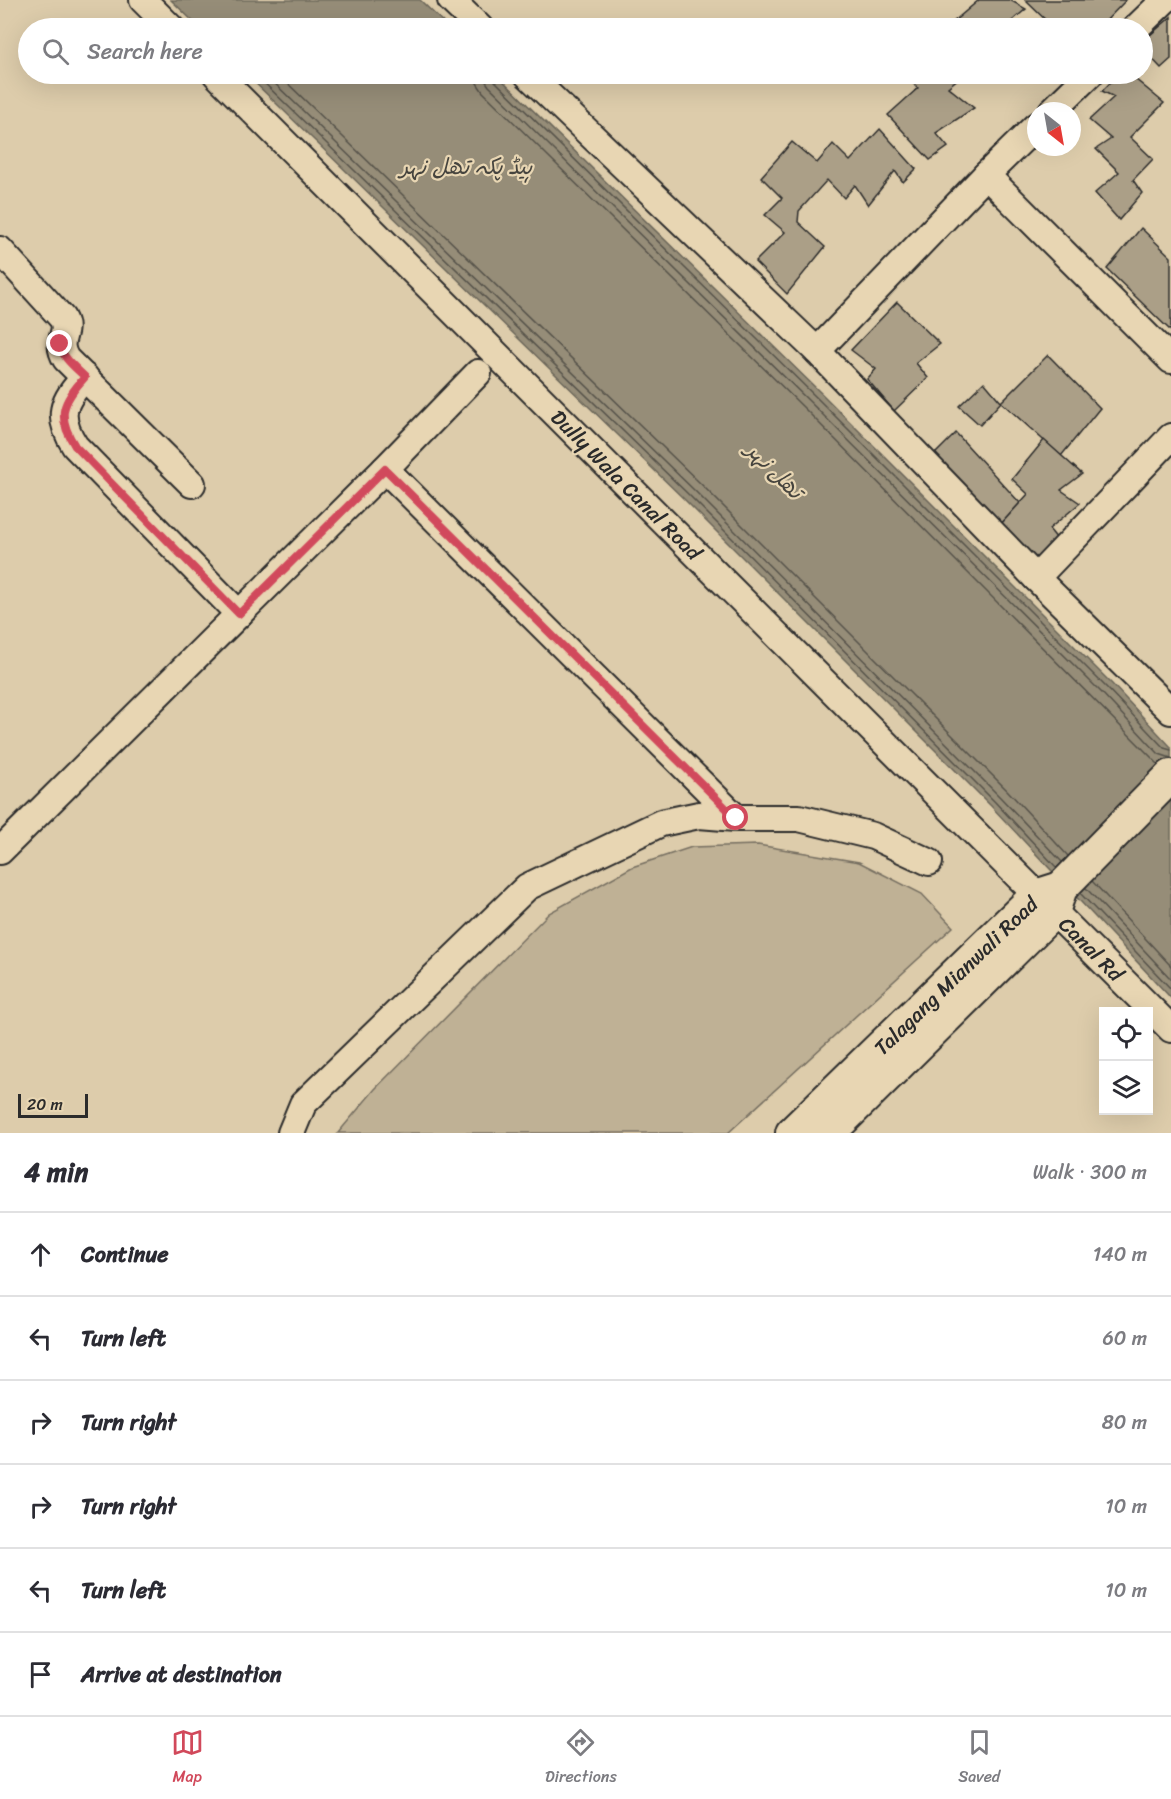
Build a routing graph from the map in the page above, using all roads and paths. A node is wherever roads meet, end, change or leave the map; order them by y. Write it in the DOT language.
graph roads {
  1 [pos="142,0"];
  2 [pos="451,0"];
  3 [pos="1165,0"];
  4 [pos="161,18"];
  5 [pos="470,18"];
  6 [pos="1146,18"];
  7 [pos="226,84"];
  8 [pos="537,84"];
  9 [pos="1080,84"];
  10 [pos="1061,102"];
  11 [pos="1027,135"];
  12 [pos="987,175"];
  13 [pos="0,250"];
  14 [pos="817,351"];
  15 [pos="1171,360"];
  16 [pos="478,373"];
  17 [pos="85,377"];
  18 [pos="1171,437"];
  19 [pos="385,469"];
  20 [pos="192,484"];
  21 [pos="1036,578"];
  22 [pos="239,614"];
  23 [pos="1171,711"];
  24 [pos="1171,776"];
  25 [pos="736,818"];
  26 [pos="0,851"];
  27 [pos="928,862"];
  28 [pos="1050,899"];
  29 [pos="1171,1029"];
  30 [pos="291,1133"];
  31 [pos="792,1133"];
  32 [pos="829,1133"];
  1 -- 4 [label="street"];
  2 -- 5 [label="street"];
  3 -- 6 [label="street"];
  7 -- 28 [label="street, Dully Wala Canal Road"];
  8 -- 14 [label="street"];
  9 -- 10 [label="street"];
  11 -- 12 [label="street"];
  12 -- 14 [label="street"];
  12 -- 15 [label="street"];
  13 -- 17 [label="street"];
  14 -- 21 [label="street"];
  16 -- 19 [label="street"];
  17 -- 20 [label="street"];
  17 -- 22 [label="street"];
  18 -- 21 [label="street"];
  19 -- 22 [label="street"];
  19 -- 25 [label="street"];
  21 -- 23 [label="street"];
  22 -- 26 [label="street"];
  24 -- 28 [label="main road"];
  25 -- 27 [label="street"];
  25 -- 30 [label="street"];
  28 -- 29 [label="street, Canal Rd"];
  28 -- 31 [label="main road, Talagang Mianwali Road"];
  28 -- 32 [label="main road, Talagang Mianwali Road"];
}
